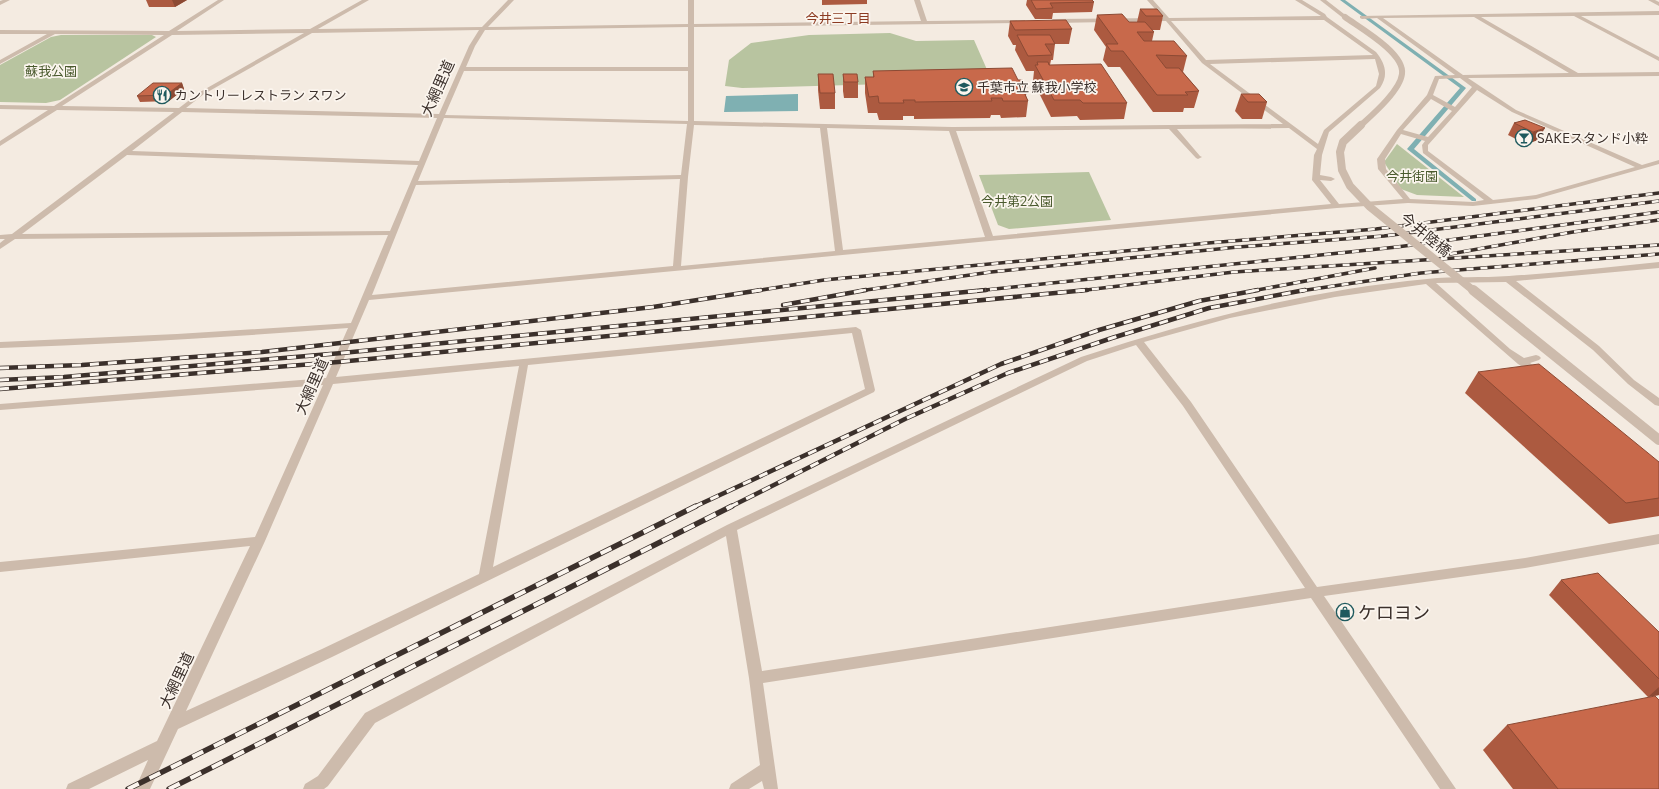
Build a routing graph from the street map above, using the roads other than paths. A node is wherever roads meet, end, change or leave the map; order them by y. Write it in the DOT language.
graph roads {
  1 [pos="7,0"];
  2 [pos="220,0"];
  3 [pos="366,0"];
  4 [pos="511,0"];
  5 [pos="691,0"];
  6 [pos="917,0"];
  7 [pos="1150,0"];
  8 [pos="1298,0"];
  9 [pos="1323,0"];
  10 [pos="1651,0"];
  11 [pos="0,3"];
  12 [pos="1659,4"];
  13 [pos="1659,13"];
  14 [pos="1574,14"];
  15 [pos="1475,16"];
  16 [pos="1362,17"];
  17 [pos="1376,17"];
  18 [pos="1325,18"];
  19 [pos="1166,20"];
  20 [pos="924,21"];
  21 [pos="1033,21"];
  22 [pos="1049,21"];
  23 [pos="692,26"];
  24 [pos="482,29"];
  25 [pos="313,31"];
  26 [pos="0,32"];
  27 [pos="54,32"];
  28 [pos="171,33"];
  29 [pos="1378,58"];
  30 [pos="1659,59"];
  31 [pos="0,62"];
  32 [pos="1204,62"];
  33 [pos="462,69"];
  34 [pos="692,69"];
  35 [pos="1659,74"];
  36 [pos="1578,76"];
  37 [pos="1463,77"];
  38 [pos="1476,87"];
  39 [pos="1430,96"];
  40 [pos="0,107"];
  41 [pos="57,107"];
  42 [pos="179,110"];
  43 [pos="1455,110"];
  44 [pos="441,116"];
  45 [pos="691,123"];
  46 [pos="823,126"];
  47 [pos="1289,126"];
  48 [pos="1172,128"];
  49 [pos="952,129"];
  50 [pos="1399,131"];
  51 [pos="1430,140"];
  52 [pos="0,144"];
  53 [pos="1320,148"];
  54 [pos="125,153"];
  55 [pos="1198,157"];
  56 [pos="1659,162"];
  57 [pos="422,163"];
  58 [pos="1642,167"];
  59 [pos="684,177"];
  60 [pos="1316,177"];
  61 [pos="1377,177"];
  62 [pos="1331,178"];
  63 [pos="1389,178"];
  64 [pos="413,183"];
  65 [pos="1408,201"];
  66 [pos="1491,202"];
  67 [pos="1337,206"];
  68 [pos="392,233"];
  69 [pos="0,237"];
  70 [pos="12,237"];
  71 [pos="990,239"];
  72 [pos="0,247"];
  73 [pos="839,253"];
  74 [pos="1659,265"];
  75 [pos="677,269"];
  76 [pos="1508,279"];
  77 [pos="1428,281"];
  78 [pos="366,298"];
  79 [pos="354,325"];
  80 [pos="1138,341"];
  81 [pos="0,345"];
  82 [pos="1603,354"];
  83 [pos="1592,355"];
  84 [pos="1536,358"];
  85 [pos="524,362"];
  86 [pos="1521,362"];
  87 [pos="1545,377"];
  88 [pos="329,381"];
  89 [pos="1659,403"];
  90 [pos="0,407"];
  91 [pos="1659,440"];
  92 [pos="731,528"];
  93 [pos="1659,539"];
  94 [pos="259,541"];
  95 [pos="0,568"];
  96 [pos="485,576"];
  97 [pos="1315,592"];
  98 [pos="756,678"];
  99 [pos="171,726"];
  100 [pos="162,746"];
  101 [pos="768,769"];
  102 [pos="73,789"];
  103 [pos="142,789"];
  104 [pos="310,789"];
  105 [pos="736,789"];
  106 [pos="771,789"];
  107 [pos="1449,789"];
  1 -- 11 [label="street"];
  2 -- 28 [label="street"];
  3 -- 25 [label="street"];
  4 -- 24 [label="street, 大網里道"];
  5 -- 23 [label="street"];
  6 -- 20 [label="street"];
  7 -- 19 [label="street"];
  8 -- 18 [label="street"];
  9 -- 91 [label="street, 今井陸橋, bridge"];
  10 -- 12 [label="street"];
  13 -- 14 [label="street"];
  14 -- 15 [label="street"];
  14 -- 30 [label="street"];
  15 -- 17 [label="street"];
  15 -- 36 [label="street"];
  16 -- 17 [label="street"];
  17 -- 37 [label="street"];
  18 -- 19 [label="street"];
  18 -- 29 [label="street"];
  19 -- 22 [label="street"];
  19 -- 32 [label="street"];
  20 -- 21 [label="street"];
  20 -- 23 [label="street"];
  23 -- 24 [label="street"];
  23 -- 34 [label="street"];
  24 -- 25 [label="street"];
  24 -- 33 [label="street, 大網里道"];
  25 -- 28 [label="street"];
  25 -- 42 [label="street"];
  26 -- 27 [label="street"];
  27 -- 28 [label="street"];
  27 -- 31 [label="street"];
  28 -- 41 [label="street"];
  29 -- 32 [label="street"];
  29 -- 53 [label="street"];
  32 -- 47 [label="street"];
  33 -- 34 [label="street"];
  33 -- 44 [label="street, 大網里道"];
  34 -- 45 [label="street"];
  35 -- 36 [label="street"];
  36 -- 37 [label="street"];
  37 -- 38 [label="street"];
  37 -- 39 [label="street"];
  38 -- 43 [label="street"];
  38 -- 58 [label="street"];
  39 -- 43 [label="street"];
  39 -- 50 [label="street"];
  40 -- 41 [label="street"];
  41 -- 42 [label="street"];
  41 -- 52 [label="street"];
  42 -- 44 [label="street"];
  42 -- 54 [label="street"];
  43 -- 51 [label="street"];
  44 -- 45 [label="street"];
  44 -- 57 [label="street, 大網里道"];
  45 -- 46 [label="street"];
  45 -- 59 [label="street"];
  46 -- 49 [label="street"];
  46 -- 73 [label="street"];
  47 -- 48 [label="street"];
  47 -- 53 [label="street"];
  48 -- 49 [label="street"];
  48 -- 55 [label="street"];
  49 -- 71 [label="street"];
  50 -- 51 [label="street"];
  50 -- 63 [label="street"];
  51 -- 66 [label="street"];
  53 -- 60 [label="street"];
  54 -- 57 [label="street"];
  54 -- 70 [label="street"];
  56 -- 58 [label="street"];
  57 -- 64 [label="street, 大網里道"];
  58 -- 66 [label="street"];
  59 -- 64 [label="street"];
  59 -- 75 [label="street"];
  60 -- 62 [label="street"];
  60 -- 67 [label="street"];
  61 -- 63 [label="street"];
  63 -- 65 [label="street"];
  64 -- 68 [label="street, 大網里道"];
  65 -- 66 [label="street"];
  65 -- 67 [label="street"];
  67 -- 71 [label="street"];
  68 -- 70 [label="street"];
  68 -- 78 [label="street, 大網里道"];
  69 -- 70 [label="street"];
  70 -- 72 [label="street"];
  71 -- 73 [label="street"];
  73 -- 75 [label="street"];
  74 -- 76 [label="street"];
  75 -- 78 [label="street"];
  76 -- 77 [label="street"];
  76 -- 82 [label="street"];
  77 -- 80 [label="street"];
  77 -- 86 [label="street"];
  78 -- 79 [label="street, 大網里道"];
  79 -- 81 [label="street"];
  79 -- 88 [label="street, 大網里道"];
  80 -- 92 [label="street"];
  80 -- 97 [label="street"];
  82 -- 83 [label="street"];
  82 -- 89 [label="street"];
  84 -- 86 [label="street"];
  85 -- 88 [label="street"];
  85 -- 96 [label="street"];
  85 -- 96 [label="street"];
  86 -- 87 [label="street"];
  88 -- 90 [label="street"];
  88 -- 94 [label="street, 大網里道"];
  92 -- 98 [label="street"];
  92 -- 104 [label="street"];
  93 -- 97 [label="street"];
  94 -- 95 [label="street"];
  94 -- 99 [label="street, 大網里道"];
  96 -- 99 [label="street"];
  97 -- 98 [label="street"];
  97 -- 107 [label="street"];
  98 -- 101 [label="street"];
  99 -- 100 [label="street, 大網里道"];
  100 -- 102 [label="street"];
  100 -- 103 [label="street, 大網里道"];
  101 -- 105 [label="street"];
  101 -- 106 [label="street"];
}
